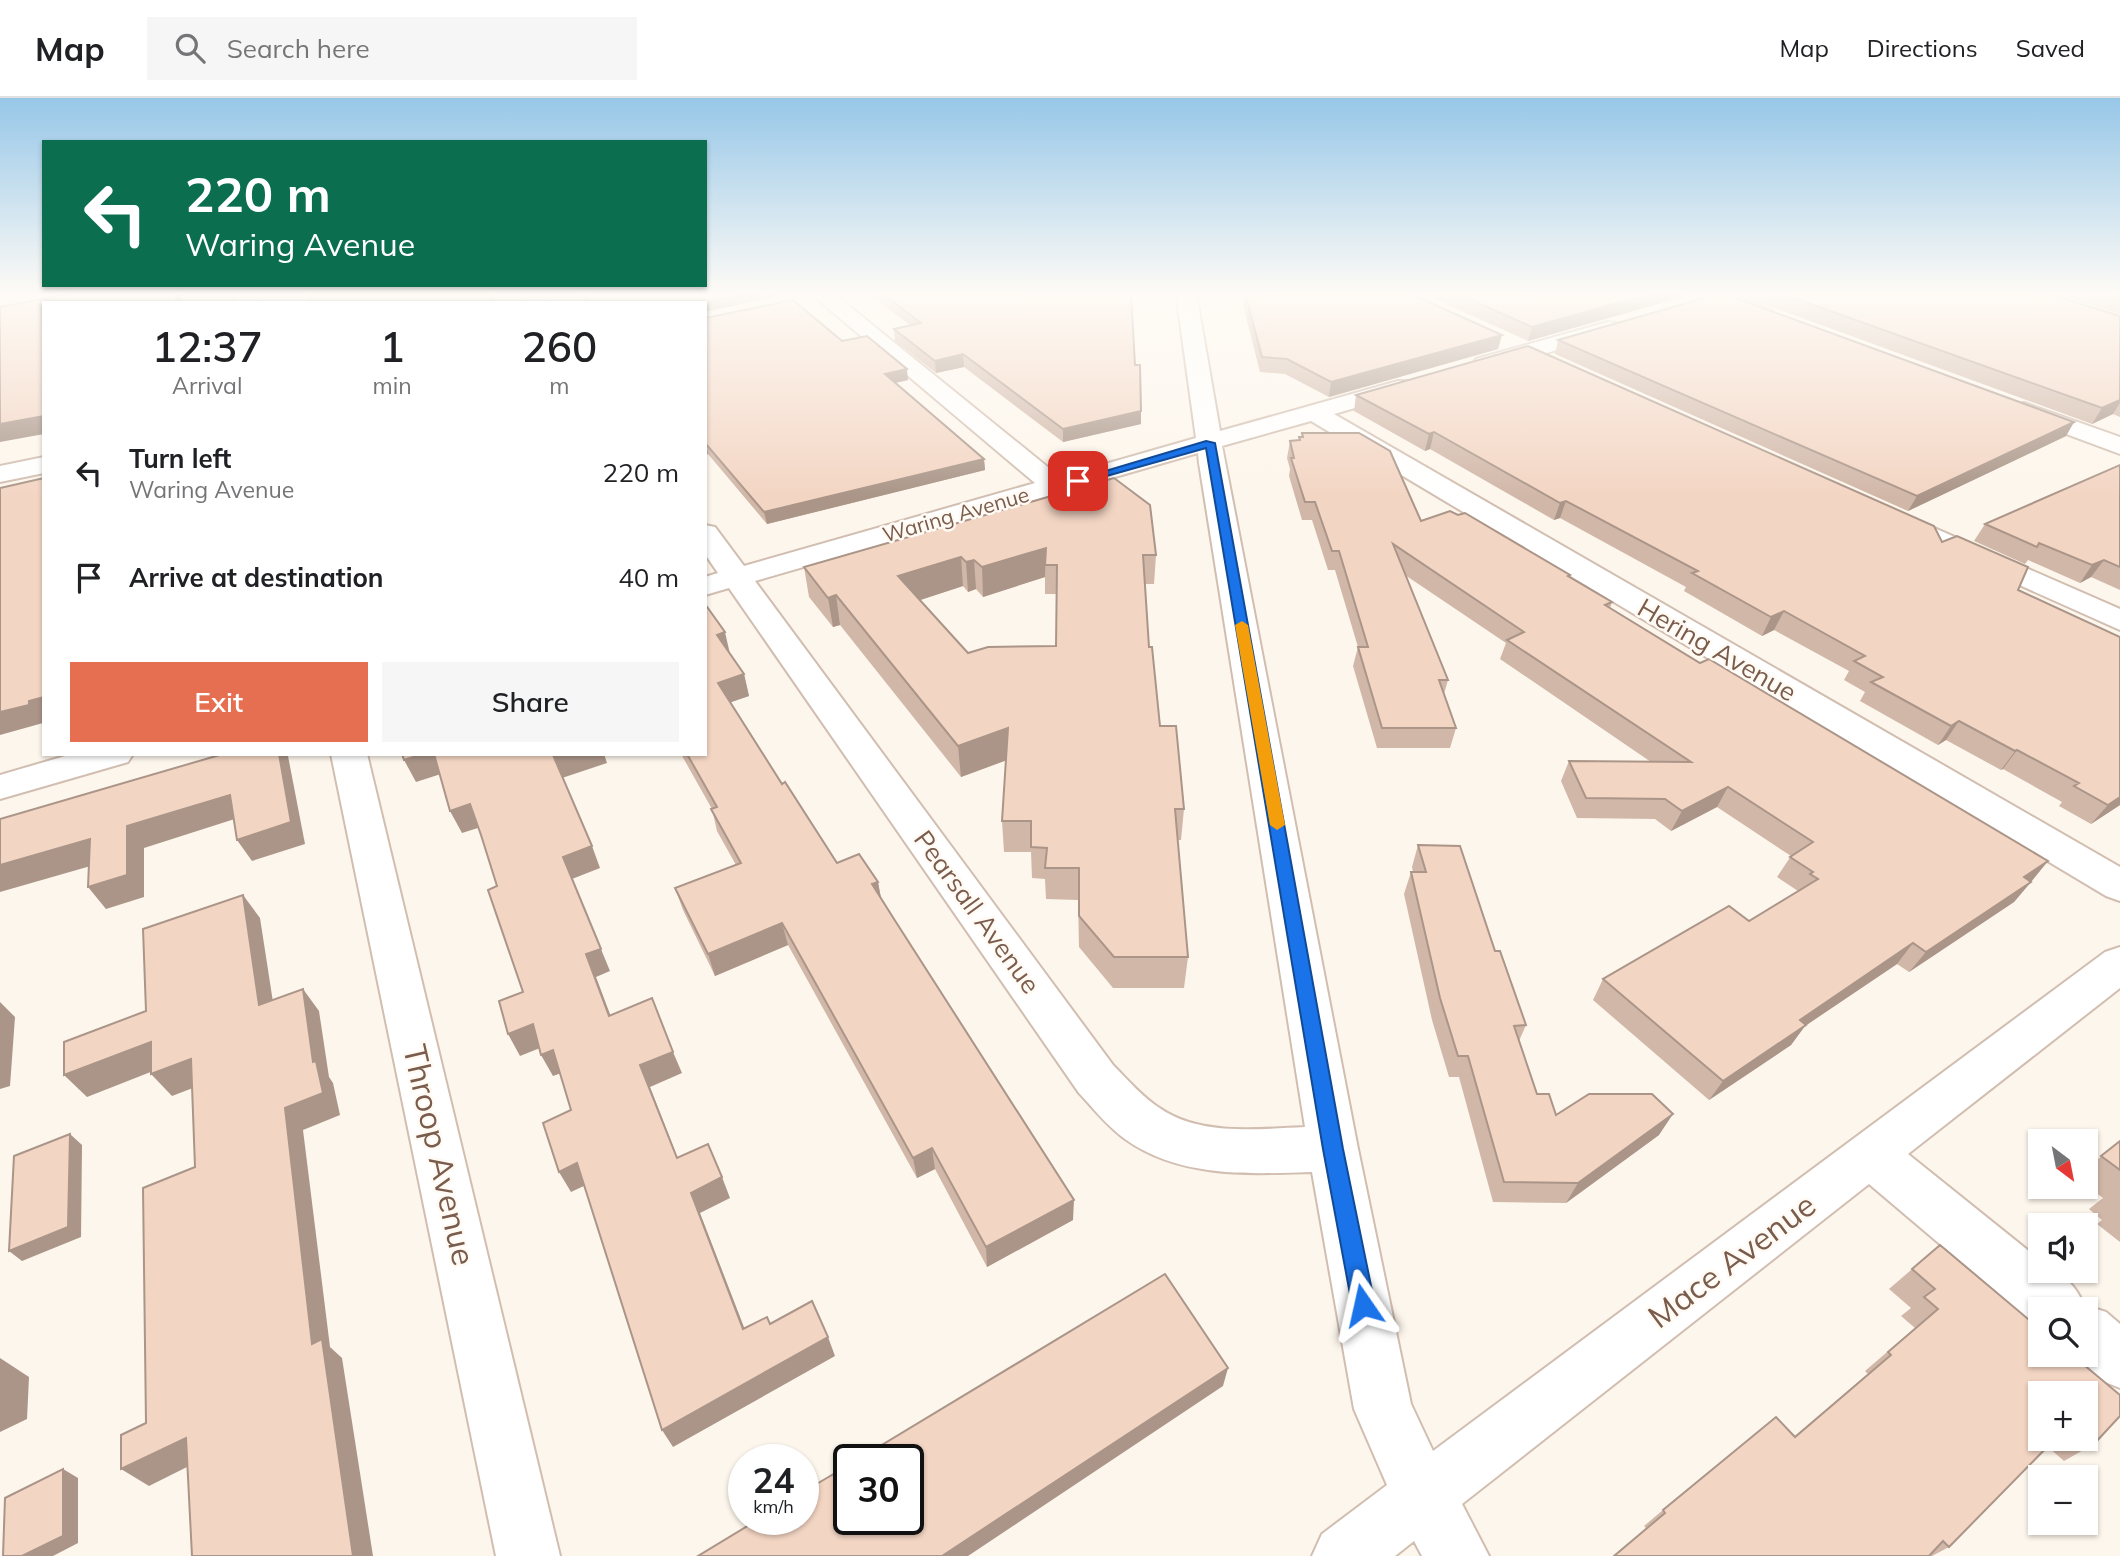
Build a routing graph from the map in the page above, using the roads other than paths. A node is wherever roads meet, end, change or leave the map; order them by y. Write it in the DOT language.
graph roads {
  1 [pos="900,361"];
  2 [pos="1197,361"];
  3 [pos="1495,361"];
  4 [pos="1547,361"];
  5 [pos="1565,369"];
  6 [pos="1458,372"];
  7 [pos="1432,379"];
  8 [pos="2007,404"];
  9 [pos="1315,413"];
  10 [pos="1210,443"];
  11 [pos="2120,446"];
  12 [pos="42,465"];
  13 [pos="0,474"];
  14 [pos="1056,487"];
  15 [pos="1868,507"];
  16 [pos="707,539"];
  17 [pos="721,581"];
  18 [pos="2120,621"];
  19 [pos="108,756"];
  20 [pos="349,756"];
  21 [pos="0,787"];
  22 [pos="2120,886"];
  23 [pos="2120,964"];
  24 [pos="1333,1149"];
  25 [pos="1872,1156"];
  26 [pos="2043,1297"];
  27 [pos="2098,1342"];
  28 [pos="2120,1360"];
  29 [pos="1423,1497"];
  30 [pos="528,1556"];
  31 [pos="1344,1556"];
  32 [pos="1457,1556"];
  1 -- 14 [label="street"];
  2 -- 10 [label="street"];
  3 -- 6 [label="street"];
  4 -- 5 [label="street"];
  7 -- 9 [label="street, Waring Avenue"];
  8 -- 11 [label="street"];
  9 -- 10 [label="street, Waring Avenue"];
  9 -- 22 [label="street, Hering Avenue"];
  10 -- 14 [label="street, Waring Avenue"];
  10 -- 24 [label="street"];
  12 -- 13 [label="street"];
  14 -- 17 [label="street, Waring Avenue"];
  15 -- 18 [label="street"];
  16 -- 17 [label="street, Pearsall Avenue"];
  17 -- 24 [label="street, Pearsall Avenue"];
  19 -- 21 [label="street"];
  20 -- 30 [label="street, Throop Avenue"];
  23 -- 25 [label="street, Mace Avenue"];
  24 -- 29 [label="street"];
  25 -- 26 [label="street"];
  25 -- 29 [label="street, Mace Avenue"];
  27 -- 28 [label="street"];
  29 -- 31 [label="street, Mace Avenue"];
  29 -- 32 [label="street"];
}
